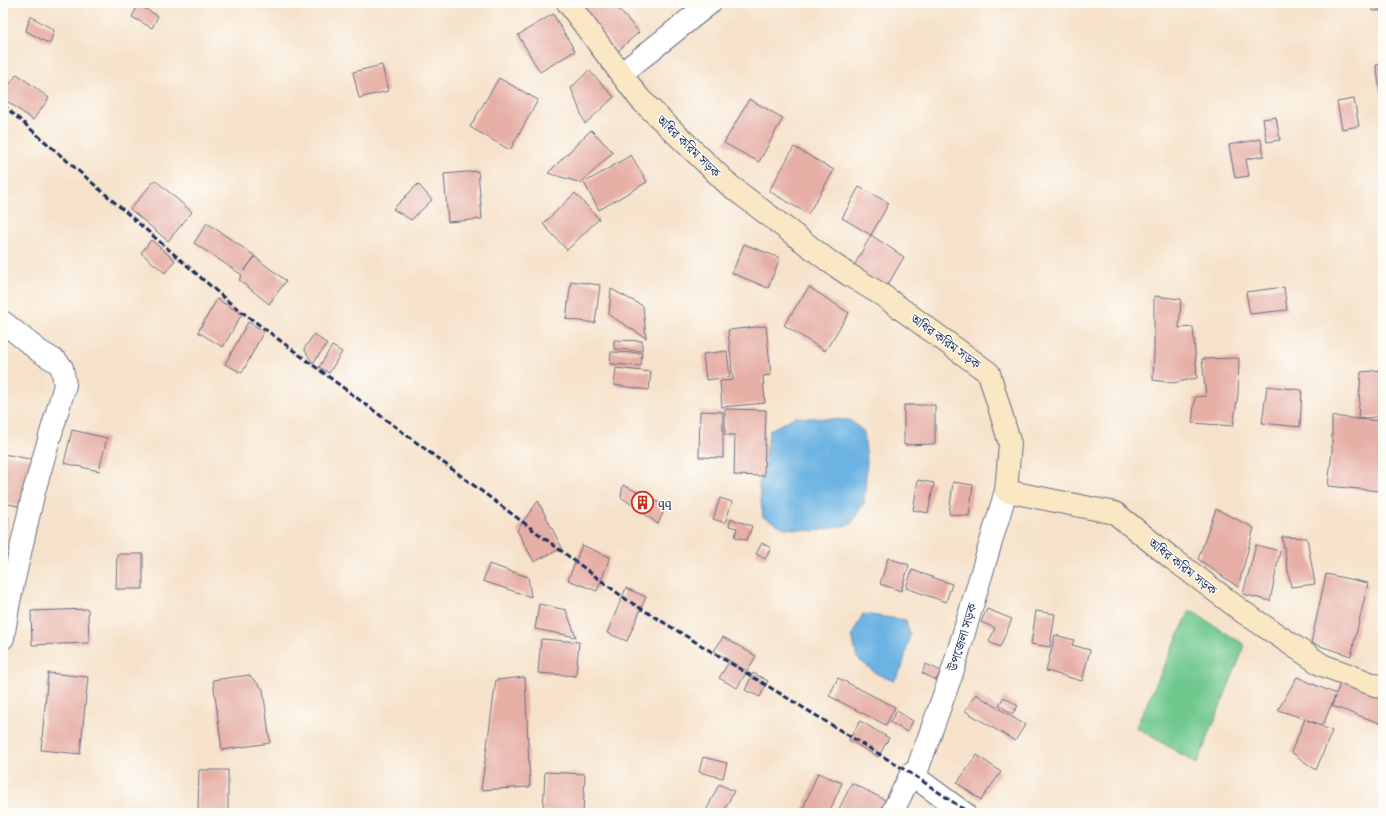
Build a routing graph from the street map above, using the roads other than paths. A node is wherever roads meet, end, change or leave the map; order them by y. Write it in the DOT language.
graph roads {
  1 [pos="568,3"];
  2 [pos="710,3"];
  3 [pos="621,74"];
  4 [pos="6,326"];
  5 [pos="1006,491"];
  6 [pos="6,601"];
  7 [pos="3,638"];
  8 [pos="1383,688"];
  9 [pos="911,774"];
  10 [pos="892,813"];
  11 [pos="964,813"];
  1 -- 3 [label="main road, অধির করিম সড়ক"];
  2 -- 3 [label="street"];
  3 -- 5 [label="main road, অধির করিম সড়ক"];
  4 -- 6 [label="street"];
  5 -- 8 [label="main road, অধির করিম সড়ক"];
  5 -- 9 [label="street, উপজেলা সড়ক"];
  6 -- 7 [label="street"];
  9 -- 10 [label="street"];
  9 -- 11 [label="street"];
}
